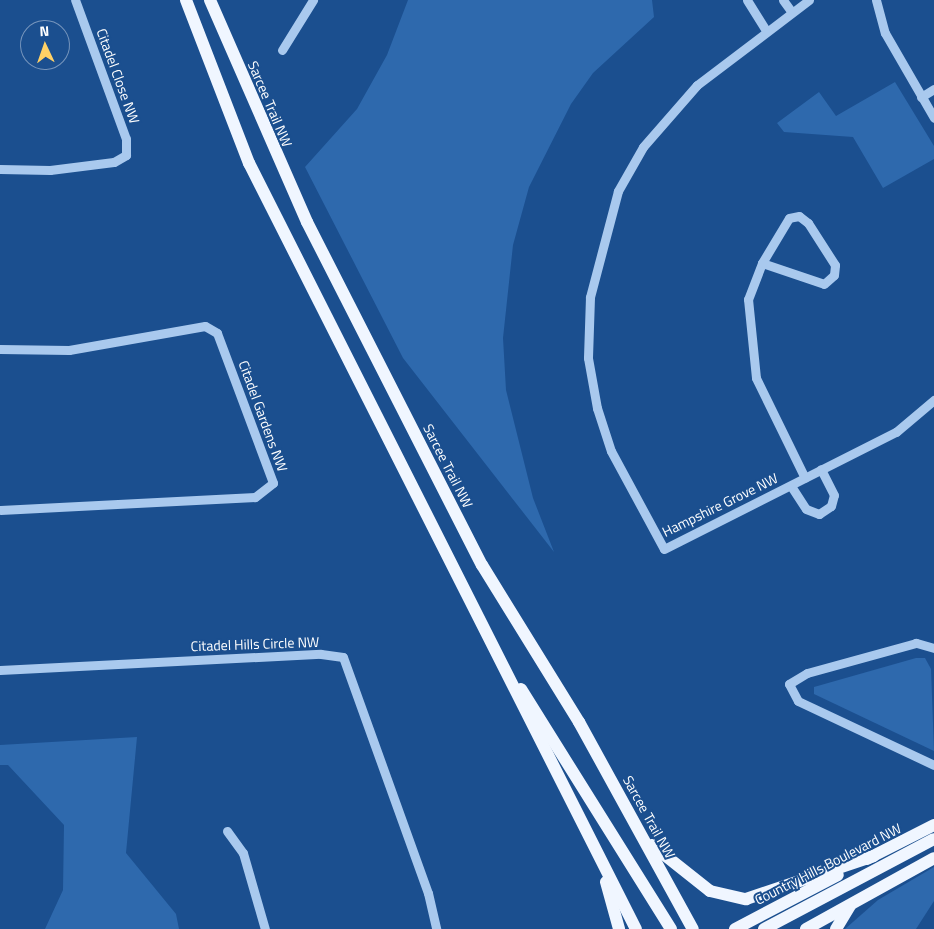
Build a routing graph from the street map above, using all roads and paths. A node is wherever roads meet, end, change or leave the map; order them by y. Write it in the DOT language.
graph roads {
  1 [pos="76,0"];
  2 [pos="186,0"];
  3 [pos="210,0"];
  4 [pos="313,0"];
  5 [pos="747,0"];
  6 [pos="783,0"];
  7 [pos="810,0"];
  8 [pos="876,0"];
  9 [pos="791,11"];
  10 [pos="766,30"];
  11 [pos="282,50"];
  12 [pos="934,89"];
  13 [pos="921,97"];
  14 [pos="934,118"];
  15 [pos="0,169"];
  16 [pos="762,263"];
  17 [pos="0,349"];
  18 [pos="934,400"];
  19 [pos="821,469"];
  20 [pos="804,478"];
  21 [pos="791,486"];
  22 [pos="0,510"];
  23 [pos="934,648"];
  24 [pos="0,670"];
  25 [pos="508,674"];
  26 [pos="934,766"];
  27 [pos="934,825"];
  28 [pos="227,830"];
  29 [pos="642,836"];
  30 [pos="934,839"];
  31 [pos="874,856"];
  32 [pos="934,858"];
  33 [pos="605,875"];
  34 [pos="851,905"];
  35 [pos="265,929"];
  36 [pos="436,929"];
  37 [pos="619,929"];
  38 [pos="636,929"];
  39 [pos="671,929"];
  40 [pos="693,929"];
  41 [pos="735,929"];
  42 [pos="764,929"];
  43 [pos="806,929"];
  44 [pos="836,929"];
  1 -- 15 [label="street, Citadel Close NW"];
  2 -- 25 [label="main road"];
  3 -- 29 [label="main road, Sarcee Trail NW"];
  4 -- 11 [label="street"];
  5 -- 10 [label="street"];
  6 -- 9 [label="street"];
  7 -- 9 [label="street, Hampshire Grove NW"];
  8 -- 13 [label="street"];
  9 -- 10 [label="street, Hampshire Grove NW"];
  10 -- 21 [label="street, Hampshire Grove NW"];
  12 -- 13 [label="street"];
  13 -- 14 [label="street"];
  16 -- 16 [label="street"];
  16 -- 20 [label="street"];
  17 -- 22 [label="street, Citadel Gardens NW"];
  18 -- 19 [label="street, Hampshire Grove NW"];
  19 -- 20 [label="street, Hampshire Grove NW"];
  19 -- 21 [label="street"];
  20 -- 21 [label="street, Hampshire Grove NW"];
  23 -- 26 [label="street"];
  24 -- 36 [label="street, Citadel Hills Circle NW"];
  25 -- 33 [label="main road"];
  25 -- 39 [label="main road"];
  27 -- 31 [label="main road, Country Hills Boulevard NW"];
  28 -- 35 [label="street"];
  29 -- 31 [label="main road"];
  29 -- 40 [label="main road, Sarcee Trail NW"];
  30 -- 42 [label="main road"];
  31 -- 41 [label="main road, Country Hills Boulevard NW"];
  32 -- 34 [label="main road"];
  33 -- 37 [label="main road"];
  33 -- 38 [label="main road"];
  34 -- 43 [label="main road"];
  34 -- 44 [label="main road"];
}
